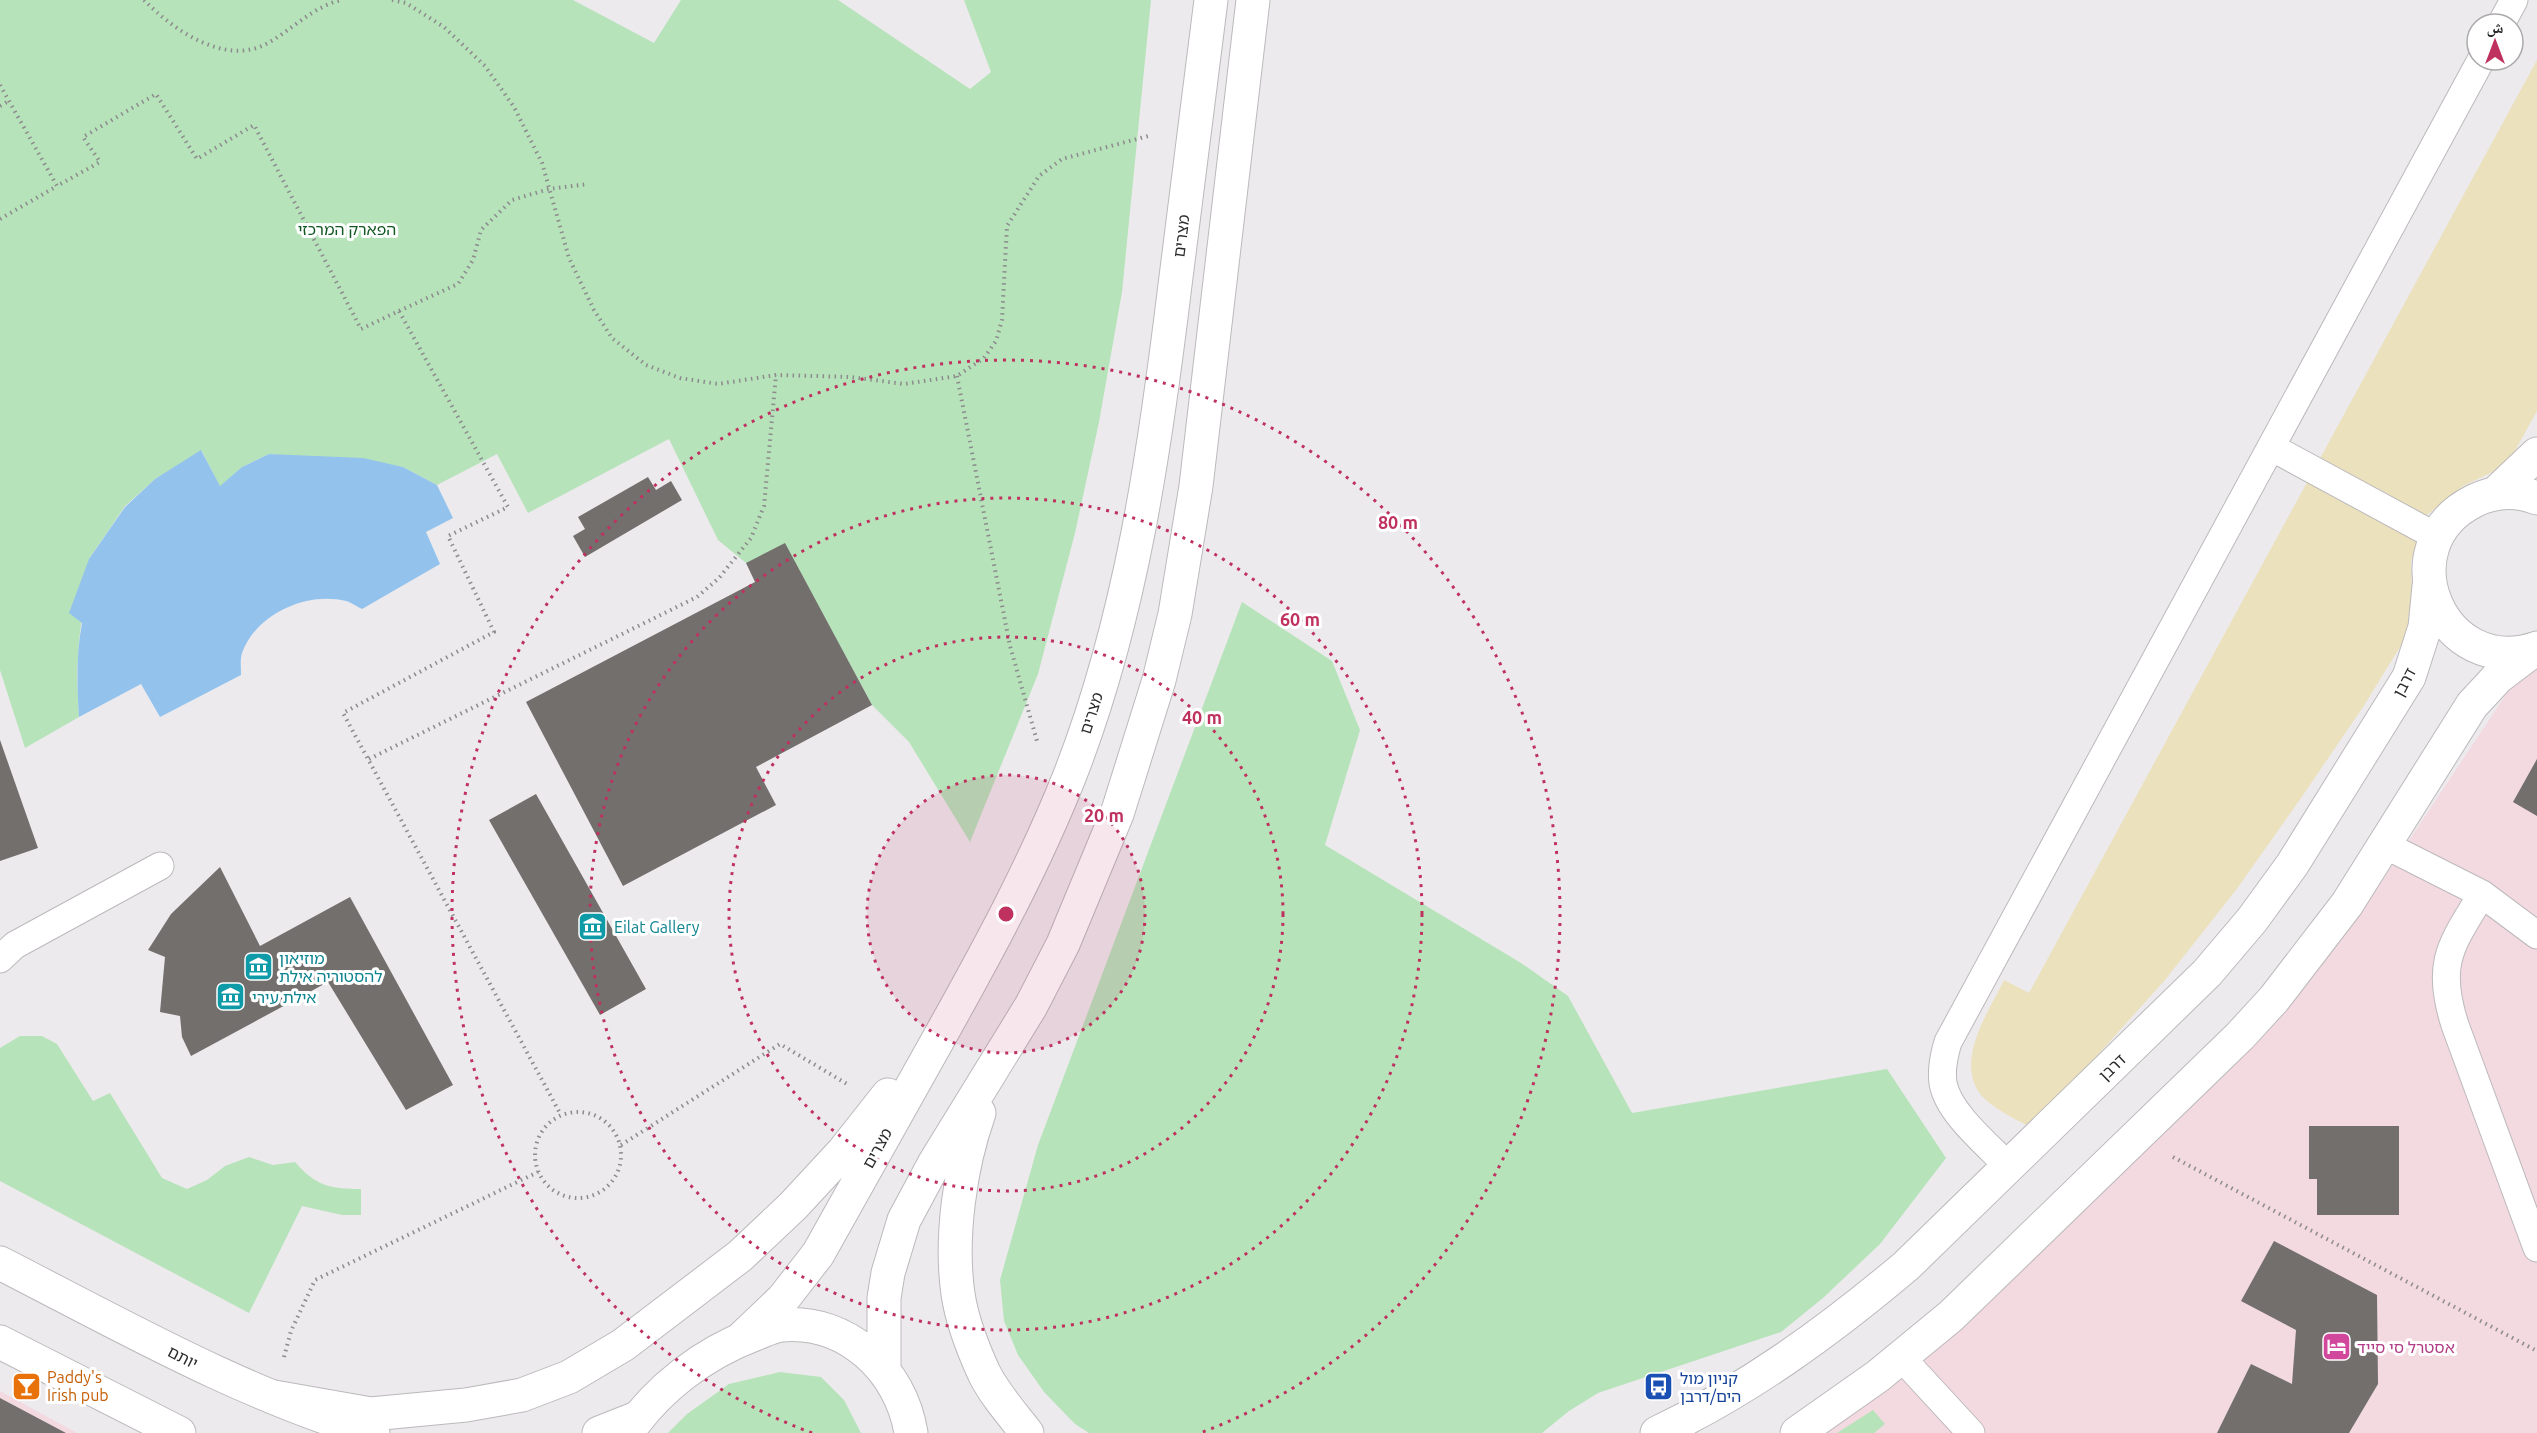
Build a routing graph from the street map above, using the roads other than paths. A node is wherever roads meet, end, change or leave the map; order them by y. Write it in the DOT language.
graph roads {
  1 [pos="1253,0"];
  2 [pos="1206,8"];
  3 [pos="2474,72"];
  4 [pos="2271,447"];
  5 [pos="2537,454"];
  6 [pos="2496,494"];
  7 [pos="2537,498"];
  8 [pos="2437,537"];
  9 [pos="2429,586"];
  10 [pos="2536,649"];
  11 [pos="2385,845"];
  12 [pos="160,866"];
  13 [pos="2482,894"];
  14 [pos="2537,935"];
  15 [pos="0,959"];
  16 [pos="966,990"];
  17 [pos="1031,1006"];
  18 [pos="2008,1166"];
  19 [pos="2537,1248"];
  20 [pos="0,1263"];
  21 [pos="740,1340"];
  22 [pos="0,1342"];
  23 [pos="1901,1358"];
  24 [pos="884,1368"];
  25 [pos="274,1397"];
  26 [pos="632,1426"];
  27 [pos="173,1431"];
  28 [pos="373,1433"];
  29 [pos="599,1433"];
  30 [pos="911,1433"];
  31 [pos="1027,1433"];
  32 [pos="1657,1433"];
  33 [pos="1797,1433"];
  34 [pos="1971,1433"];
  1 -- 17 [label="main road"];
  2 -- 16 [label="main road, מצרים"];
  3 -- 4 [label="lane"];
  4 -- 8 [label="lane"];
  4 -- 18 [label="lane"];
  5 -- 6 [label="main road"];
  6 -- 7 [label="main road"];
  6 -- 8 [label="main road"];
  8 -- 9 [label="main road, דרבן"];
  9 -- 10 [label="main road"];
  9 -- 18 [label="main road, דרבן"];
  10 -- 11 [label="main road"];
  11 -- 13 [label="lane"];
  11 -- 23 [label="main road"];
  12 -- 15 [label="lane"];
  13 -- 14 [label="lane"];
  13 -- 19 [label="lane"];
  16 -- 21 [label="main road, מצרים"];
  16 -- 25 [label="main road"];
  17 -- 24 [label="main road"];
  17 -- 31 [label="main road"];
  18 -- 32 [label="main road, דרבן"];
  20 -- 25 [label="main road, יותם"];
  21 -- 24 [label="main road"];
  21 -- 26 [label="main road"];
  22 -- 27 [label="main road"];
  23 -- 33 [label="main road"];
  23 -- 34 [label="lane"];
  24 -- 30 [label="main road"];
  25 -- 28 [label="main road, יותם"];
  26 -- 29 [label="main road"];
}
